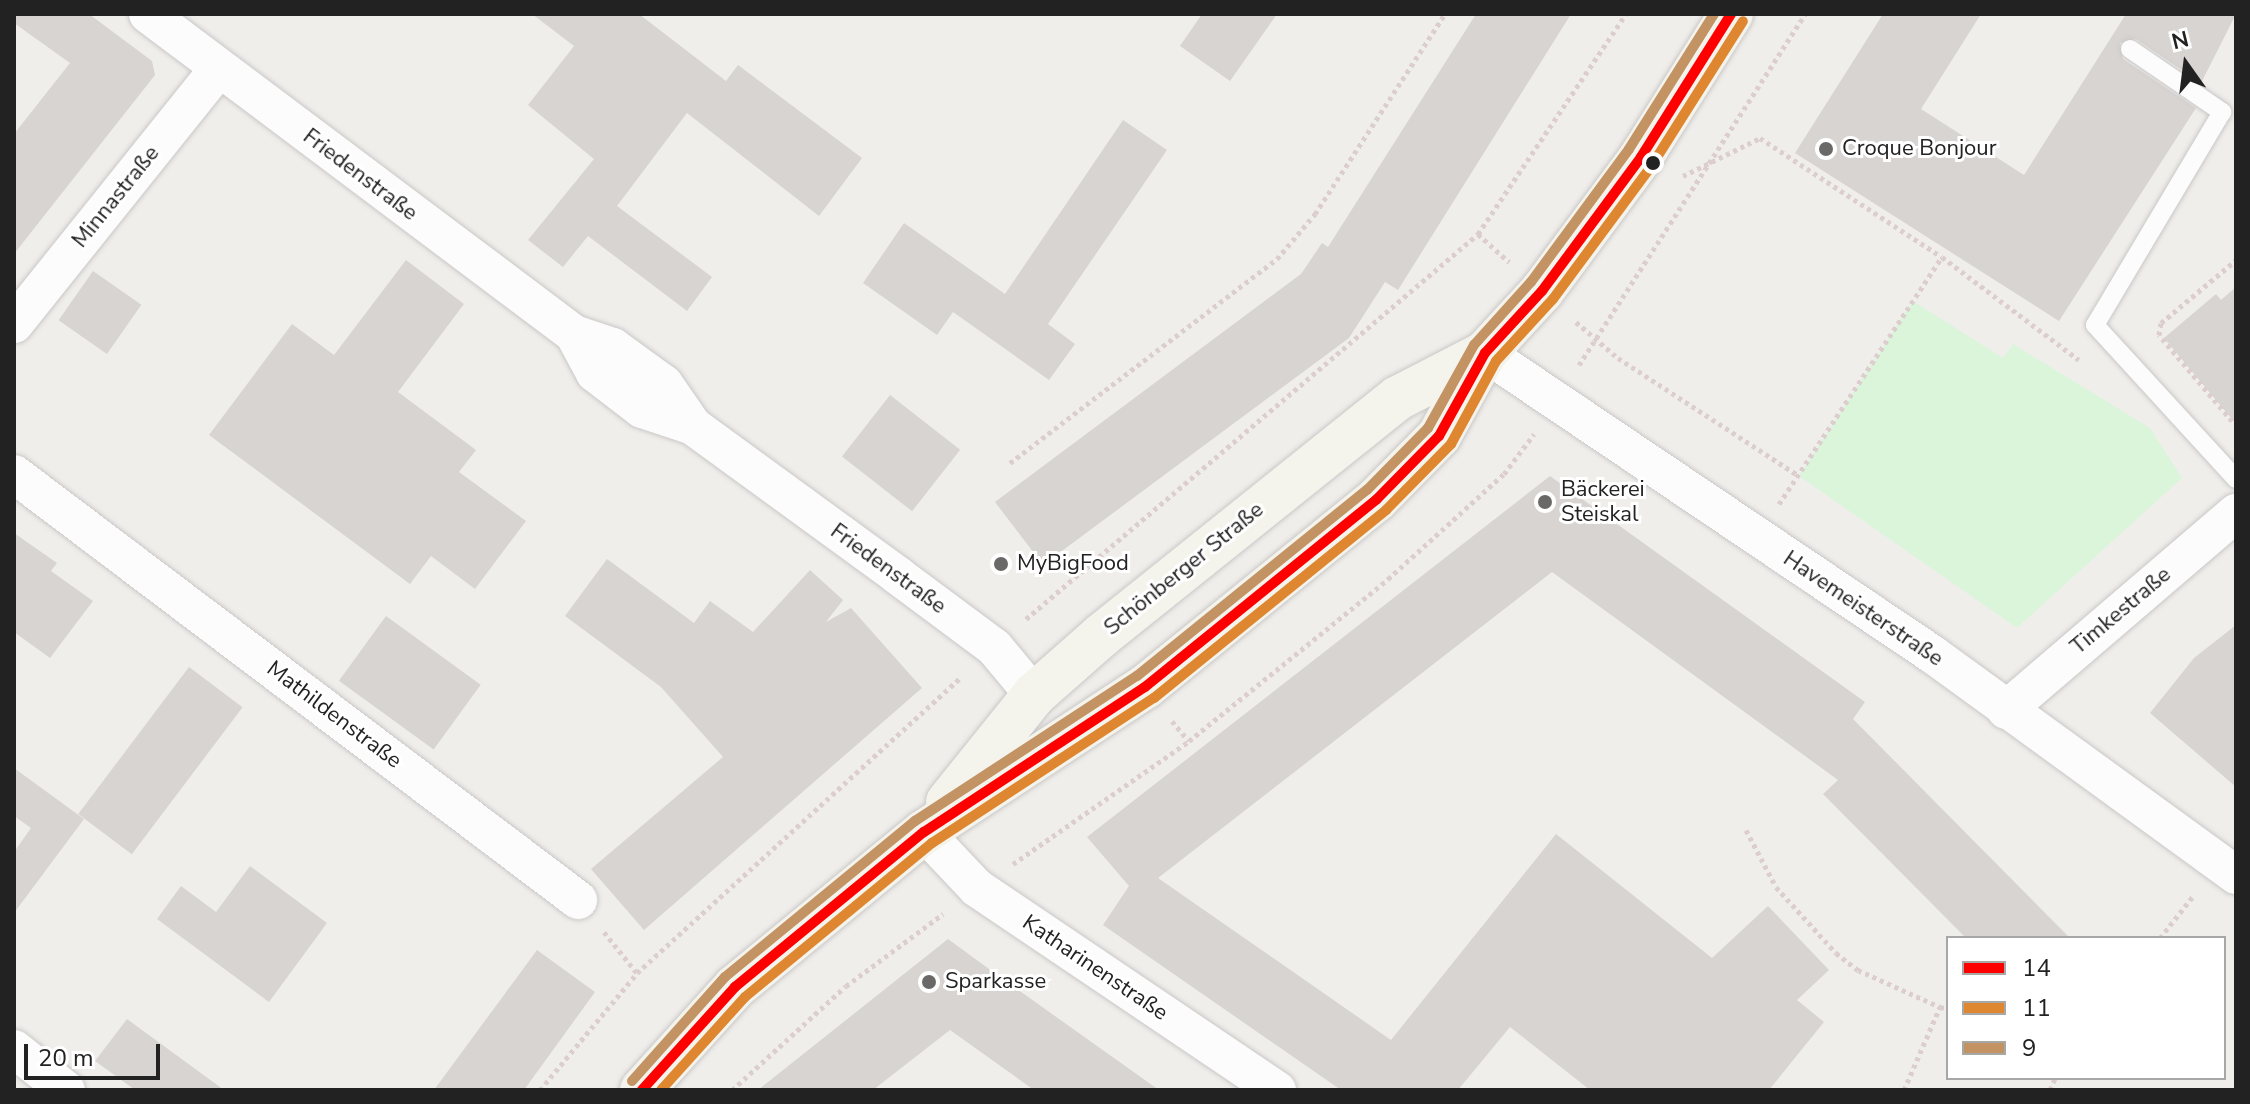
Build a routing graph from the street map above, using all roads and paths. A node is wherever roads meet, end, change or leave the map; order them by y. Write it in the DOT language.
graph roads {
  1 [pos="148,14"];
  2 [pos="1445,14"];
  3 [pos="1626,14"];
  4 [pos="1731,14"];
  5 [pos="2130,49"];
  6 [pos="218,69"];
  7 [pos="1641,157"];
  8 [pos="1478,234"];
  9 [pos="1942,257"];
  10 [pos="2236,260"];
  11 [pos="1542,291"];
  12 [pos="14,324"];
  13 [pos="1485,353"];
  14 [pos="2093,370"];
  15 [pos="2236,426"];
  16 [pos="1010,463"];
  17 [pos="14,474"];
  18 [pos="1799,476"];
  19 [pos="2236,479"];
  20 [pos="2236,513"];
  21 [pos="1756,537"];
  22 [pos="994,647"];
  23 [pos="1034,695"];
  24 [pos="2006,710"];
  25 [pos="1746,830"];
  26 [pos="924,832"];
  27 [pos="2228,869"];
  28 [pos="578,900"];
  29 [pos="2162,936"];
  30 [pos="637,973"];
  31 [pos="1940,1007"];
  32 [pos="1946,1008"];
  33 [pos="14,1049"];
  34 [pos="66,1090"];
  35 [pos="540,1090"];
  36 [pos="642,1090"];
  37 [pos="1277,1090"];
  38 [pos="1904,1090"];
  1 -- 6 [label="street, Friedenstraße"];
  2 -- 16 [label="path"];
  3 -- 8 [label="path"];
  4 -- 7 [label="main road, Schönberger Straße"];
  5 -- 19 [label="lane"];
  6 -- 12 [label="street, Minnastraße"];
  6 -- 22 [label="street, Friedenstraße"];
  7 -- 9 [label="path"];
  7 -- 11 [label="main road, Schönberger Straße"];
  8 -- 11 [label="path"];
  8 -- 22 [label="path"];
  9 -- 14 [label="path"];
  9 -- 18 [label="path"];
  10 -- 15 [label="path"];
  11 -- 13 [label="main road, Schönberger Straße"];
  11 -- 18 [label="path"];
  13 -- 21 [label="street, Havemeisterstraße"];
  13 -- 23 [label="main road, Schönberger Straße"];
  13 -- 26 [label="main road, Schönberger Straße"];
  17 -- 28 [label="street, Mathildenstraße"];
  18 -- 21 [label="path"];
  20 -- 24 [label="street, Timkestraße"];
  21 -- 24 [label="street, Havemeisterstraße"];
  22 -- 23 [label="street, Friedenstraße"];
  22 -- 30 [label="path"];
  23 -- 26 [label="main road, Schönberger Straße"];
  24 -- 27 [label="street, Havemeisterstraße"];
  25 -- 31 [label="path"];
  26 -- 36 [label="main road, Schönberger Straße"];
  26 -- 37 [label="street, Katharinenstraße"];
  27 -- 29 [label="path"];
  28 -- 30 [label="path"];
  30 -- 35 [label="path"];
  31 -- 32 [label="path"];
  31 -- 38 [label="path"];
  33 -- 34 [label="street"];
}
